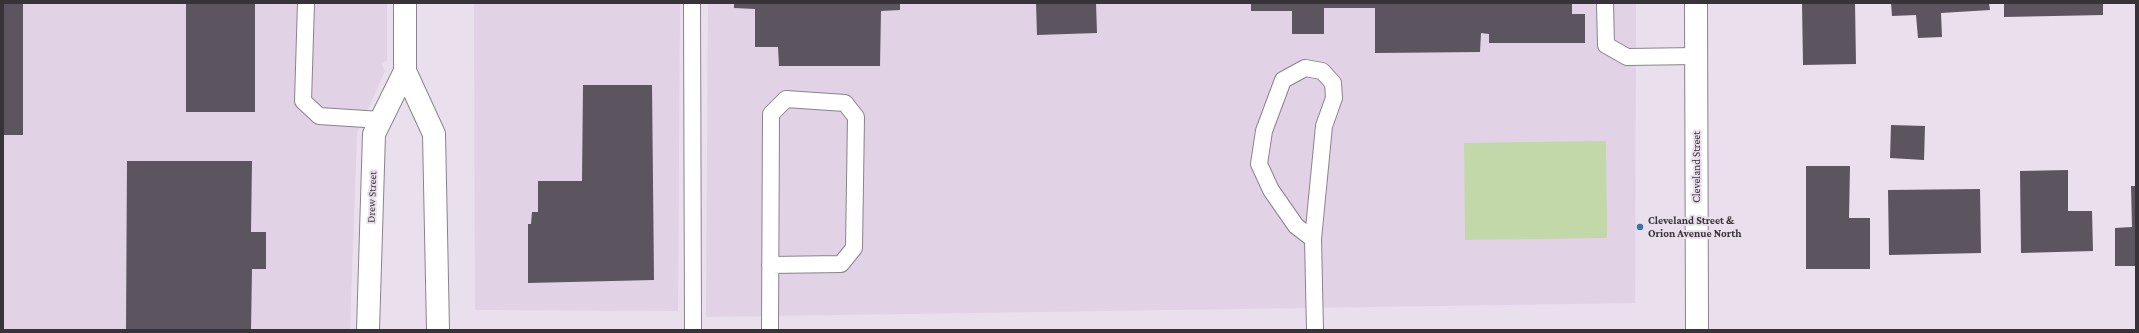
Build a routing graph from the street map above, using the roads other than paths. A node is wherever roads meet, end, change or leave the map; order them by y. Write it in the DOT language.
graph roads {
  1 [pos="306,3"];
  2 [pos="404,3"];
  3 [pos="692,3"];
  4 [pos="1605,3"];
  5 [pos="1696,3"];
  6 [pos="1696,56"];
  7 [pos="404,72"];
  8 [pos="381,120"];
  9 [pos="1313,239"];
  10 [pos="770,264"];
  11 [pos="368,330"];
  12 [pos="438,330"];
  13 [pos="693,330"];
  14 [pos="770,330"];
  15 [pos="1315,330"];
  16 [pos="1697,330"];
  1 -- 8 [label="lane"];
  2 -- 7 [label="main road, Drew Street"];
  3 -- 13 [label="lane"];
  4 -- 6 [label="lane"];
  5 -- 6 [label="main road, Cleveland Street"];
  6 -- 16 [label="main road, Cleveland Street"];
  7 -- 8 [label="main road, Drew Street"];
  7 -- 12 [label="main road, Drew Street"];
  8 -- 11 [label="main road, Drew Street"];
  9 -- 9 [label="lane"];
  9 -- 15 [label="lane"];
  10 -- 10 [label="lane"];
  10 -- 14 [label="lane"];
}
